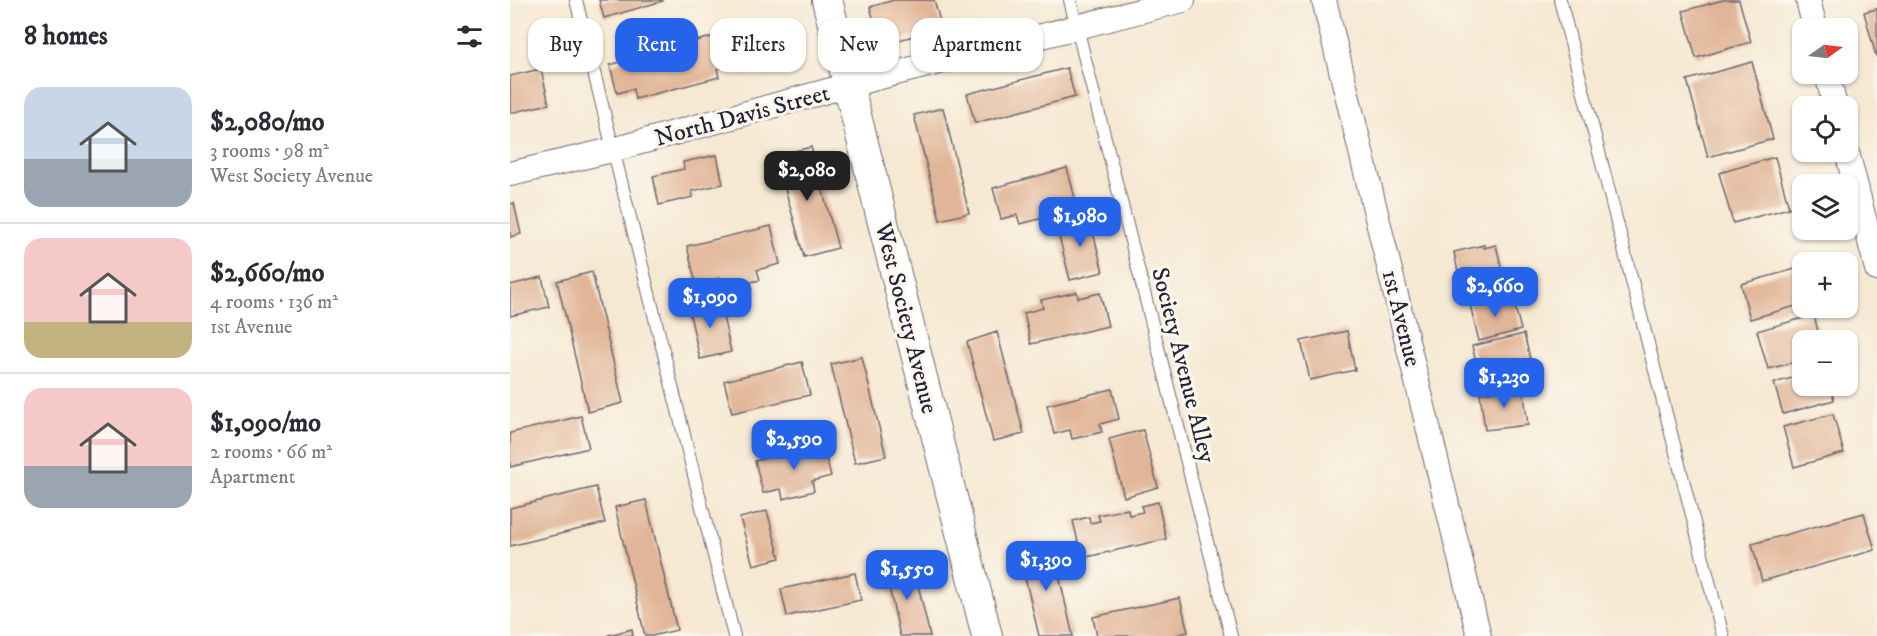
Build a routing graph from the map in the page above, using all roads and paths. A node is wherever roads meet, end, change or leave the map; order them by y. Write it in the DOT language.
graph roads {
  1 [pos="576,0"];
  2 [pos="827,0"];
  3 [pos="1070,0"];
  4 [pos="1183,0"];
  5 [pos="1324,0"];
  6 [pos="1560,0"];
  7 [pos="1808,0"];
  8 [pos="1812,18"];
  9 [pos="1076,27"];
  10 [pos="849,85"];
  11 [pos="612,150"];
  12 [pos="1850,162"];
  13 [pos="510,174"];
  14 [pos="1877,269"];
  15 [pos="734,636"];
  16 [pos="987,636"];
  17 [pos="1231,636"];
  18 [pos="1479,636"];
  19 [pos="1723,636"];
  1 -- 11 [label="lane"];
  2 -- 10 [label="street, West Society Avenue"];
  3 -- 9 [label="lane, Society Avenue Alley"];
  4 -- 9 [label="street, North Davis Street"];
  5 -- 18 [label="street, 1st Avenue"];
  6 -- 19 [label="lane"];
  7 -- 8 [label="street"];
  9 -- 10 [label="street, North Davis Street"];
  9 -- 17 [label="lane, Society Avenue Alley"];
  10 -- 11 [label="street, North Davis Street"];
  10 -- 16 [label="street, West Society Avenue"];
  11 -- 13 [label="street, North Davis Street"];
  11 -- 15 [label="lane"];
  12 -- 14 [label="street"];
}
